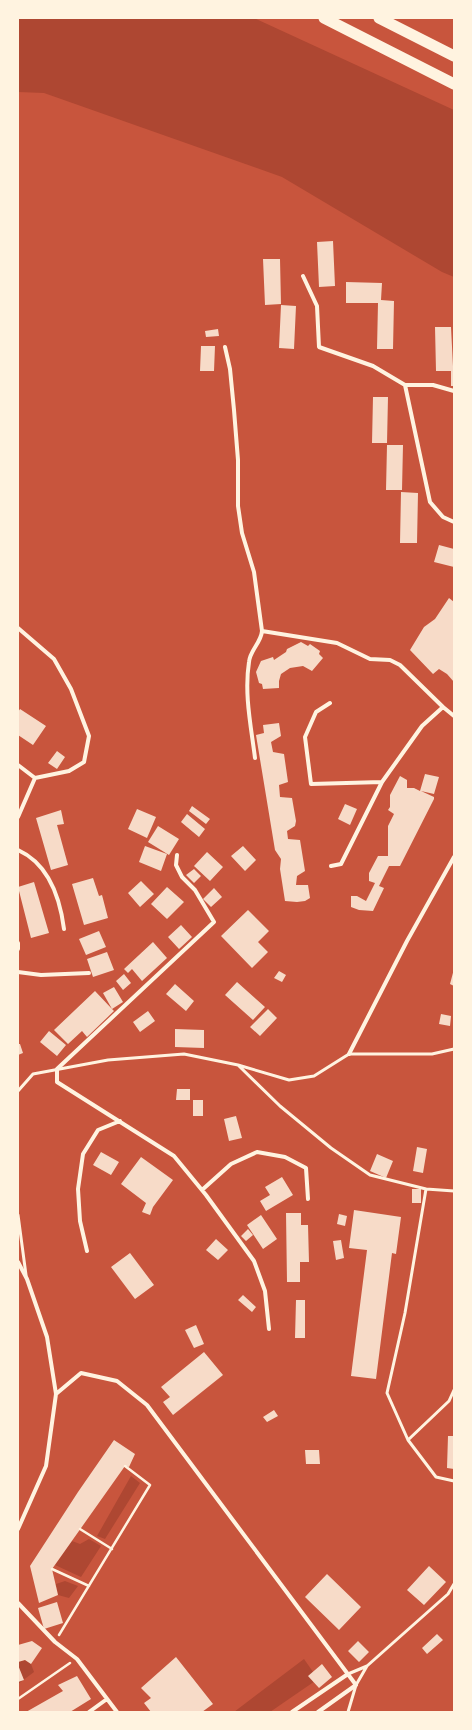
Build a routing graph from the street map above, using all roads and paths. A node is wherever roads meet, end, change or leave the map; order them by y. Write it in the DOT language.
graph roads {
  1 [pos="324,18"];
  2 [pos="379,18"];
  3 [pos="454,56"];
  4 [pos="454,84"];
  5 [pos="303,276"];
  6 [pos="225,347"];
  7 [pos="405,385"];
  8 [pos="454,391"];
  9 [pos="454,522"];
  10 [pos="18,628"];
  11 [pos="262,631"];
  12 [pos="330,703"];
  13 [pos="443,708"];
  14 [pos="454,716"];
  15 [pos="255,758"];
  16 [pos="18,765"];
  17 [pos="35,778"];
  18 [pos="382,782"];
  19 [pos="18,817"];
  20 [pos="18,850"];
  21 [pos="177,855"];
  22 [pos="454,857"];
  23 [pos="331,866"];
  24 [pos="64,929"];
  25 [pos="18,944"];
  26 [pos="18,949"];
  27 [pos="18,972"];
  28 [pos="89,973"];
  29 [pos="454,1049"];
  30 [pos="349,1054"];
  31 [pos="238,1065"];
  32 [pos="57,1069"];
  33 [pos="18,1091"];
  34 [pos="120,1121"];
  35 [pos="426,1189"];
  36 [pos="202,1190"];
  37 [pos="454,1191"];
  38 [pos="308,1199"];
  39 [pos="18,1215"];
  40 [pos="87,1252"];
  41 [pos="18,1262"];
  42 [pos="26,1279"];
  43 [pos="269,1329"];
  44 [pos="454,1390"];
  45 [pos="56,1394"];
  46 [pos="408,1440"];
  47 [pos="125,1466"];
  48 [pos="454,1481"];
  49 [pos="18,1529"];
  50 [pos="80,1529"];
  51 [pos="112,1549"];
  52 [pos="52,1569"];
  53 [pos="454,1584"];
  54 [pos="90,1586"];
  55 [pos="18,1603"];
  56 [pos="55,1642"];
  57 [pos="77,1659"];
  58 [pos="367,1666"];
  59 [pos="348,1674"];
  60 [pos="356,1686"];
  61 [pos="18,1699"];
  62 [pos="107,1699"];
  63 [pos="89,1712"];
  64 [pos="117,1712"];
  65 [pos="292,1712"];
  66 [pos="318,1712"];
  67 [pos="348,1712"];
  1 -- 4 [label="highway"];
  2 -- 3 [label="highway"];
  5 -- 7 [label="street"];
  6 -- 11 [label="street"];
  7 -- 8 [label="street"];
  7 -- 9 [label="street"];
  10 -- 17 [label="street"];
  11 -- 13 [label="street"];
  11 -- 15 [label="street"];
  12 -- 18 [label="street"];
  13 -- 14 [label="street"];
  13 -- 18 [label="street"];
  16 -- 17 [label="street"];
  17 -- 19 [label="street"];
  18 -- 23 [label="street"];
  20 -- 24 [label="street"];
  21 -- 32 [label="street"];
  22 -- 30 [label="street"];
  25 -- 26 [label="street"];
  27 -- 28 [label="street"];
  29 -- 30 [label="lane"];
  30 -- 31 [label="lane"];
  31 -- 32 [label="lane"];
  31 -- 35 [label="lane"];
  32 -- 33 [label="lane"];
  32 -- 34 [label="street"];
  34 -- 36 [label="street"];
  34 -- 40 [label="street"];
  35 -- 37 [label="lane"];
  35 -- 46 [label="lane"];
  36 -- 38 [label="street"];
  36 -- 43 [label="street"];
  39 -- 42 [label="lane"];
  41 -- 42 [label="street"];
  42 -- 45 [label="street"];
  44 -- 46 [label="lane"];
  45 -- 49 [label="street"];
  45 -- 59 [label="street"];
  46 -- 48 [label="lane"];
  47 -- 51 [label="path"];
  50 -- 51 [label="path"];
  51 -- 54 [label="path"];
  52 -- 54 [label="path"];
  53 -- 58 [label="lane"];
  54 -- 56 [label="path"];
  55 -- 56 [label="street"];
  56 -- 57 [label="street"];
  57 -- 61 [label="path"];
  57 -- 62 [label="street"];
  58 -- 59 [label="lane"];
  58 -- 60 [label="lane"];
  59 -- 60 [label="street"];
  59 -- 65 [label="street"];
  60 -- 66 [label="street"];
  60 -- 67 [label="lane"];
  62 -- 63 [label="street"];
  62 -- 64 [label="street"];
}
